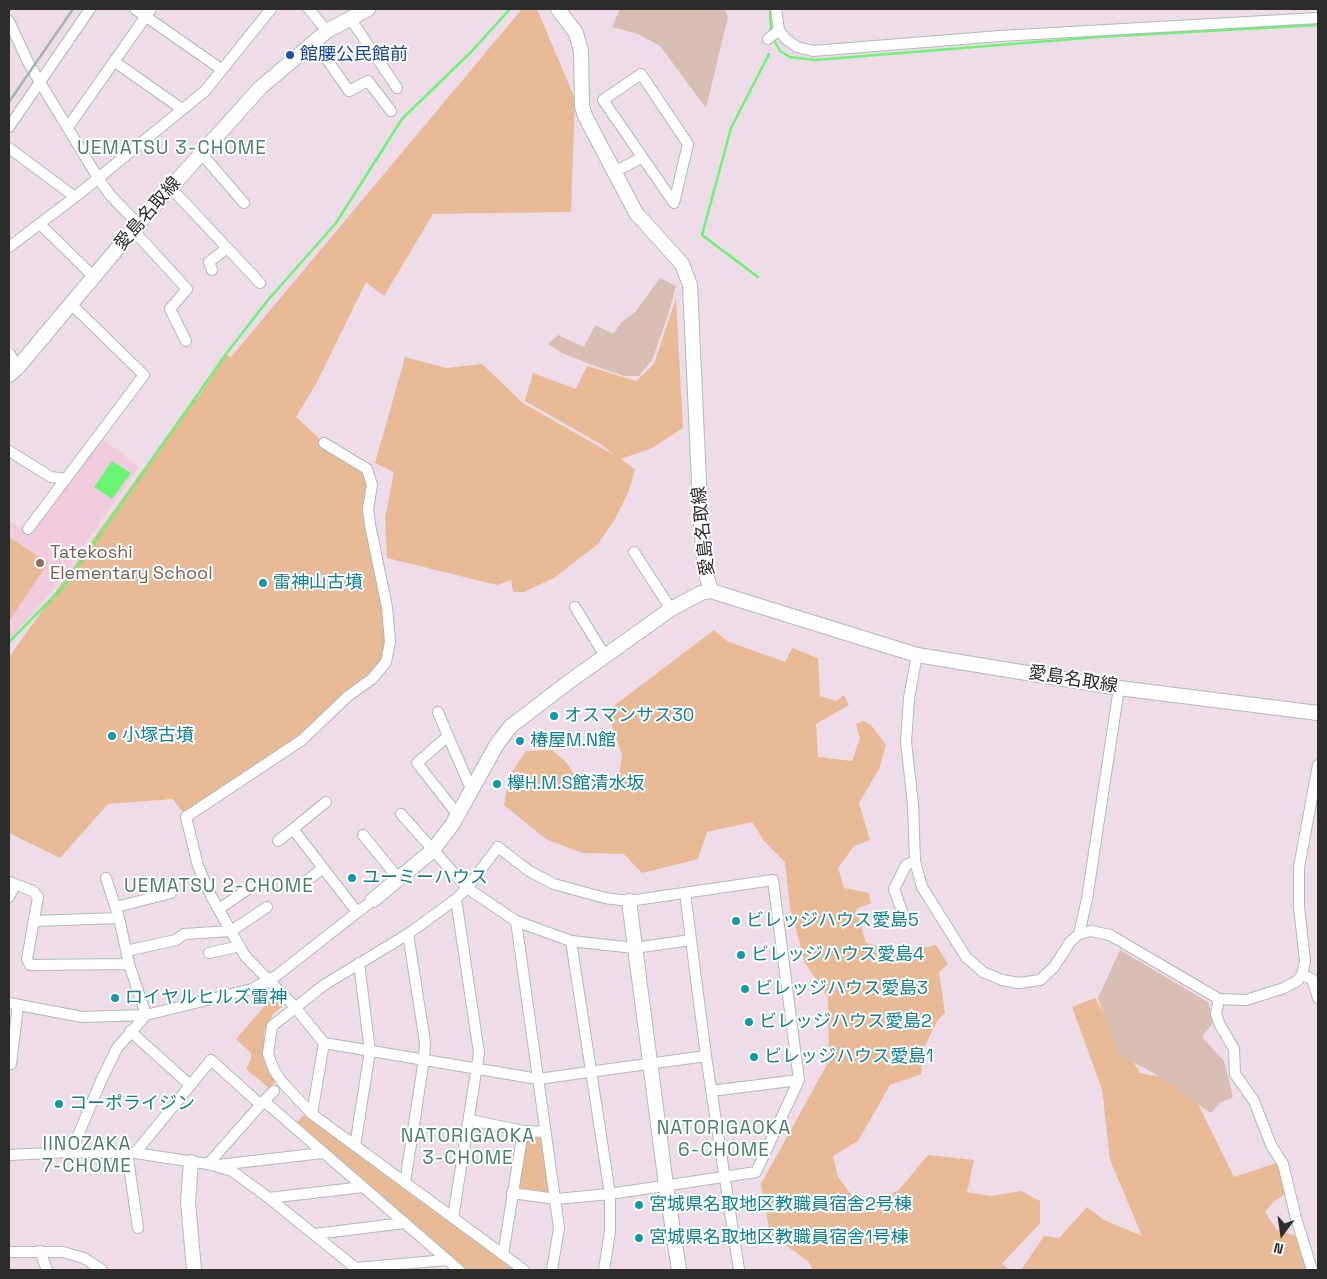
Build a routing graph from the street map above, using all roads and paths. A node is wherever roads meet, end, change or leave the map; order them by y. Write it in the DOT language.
graph roads {
  1 [pos="90,9"];
  2 [pos="135,9"];
  3 [pos="271,9"];
  4 [pos="309,9"];
  5 [pos="368,9"];
  6 [pos="558,9"];
  7 [pos="776,9"];
  8 [pos="148,12"];
  9 [pos="350,18"];
  10 [pos="1318,18"];
  11 [pos="9,21"];
  12 [pos="327,31"];
  13 [pos="314,41"];
  14 [pos="115,62"];
  15 [pos="221,69"];
  16 [pos="41,81"];
  17 [pos="397,88"];
  18 [pos="182,109"];
  19 [pos="391,111"];
  20 [pos="9,127"];
  21 [pos="68,127"];
  22 [pos="9,148"];
  23 [pos="201,153"];
  24 [pos="641,158"];
  25 [pos="614,172"];
  26 [pos="98,178"];
  27 [pos="171,188"];
  28 [pos="76,197"];
  29 [pos="244,203"];
  30 [pos="40,224"];
  31 [pos="136,227"];
  32 [pos="9,247"];
  33 [pos="227,248"];
  34 [pos="212,270"];
  35 [pos="94,276"];
  36 [pos="260,283"];
  37 [pos="70,303"];
  38 [pos="186,342"];
  39 [pos="9,353"];
  40 [pos="13,371"];
  41 [pos="324,443"];
  42 [pos="9,451"];
  43 [pos="66,479"];
  44 [pos="28,529"];
  45 [pos="634,552"];
  46 [pos="711,591"];
  47 [pos="575,607"];
  48 [pos="671,609"];
  49 [pos="917,655"];
  50 [pos="605,656"];
  51 [pos="1119,688"];
  52 [pos="438,712"];
  53 [pos="1318,713"];
  54 [pos="448,736"];
  55 [pos="1318,765"];
  56 [pos="472,791"];
  57 [pos="326,802"];
  58 [pos="401,814"];
  59 [pos="458,815"];
  60 [pos="293,829"];
  61 [pos="363,836"];
  62 [pos="278,841"];
  63 [pos="432,851"];
  64 [pos="915,861"];
  65 [pos="323,868"];
  66 [pos="106,878"];
  67 [pos="399,879"];
  68 [pos="12,884"];
  69 [pos="300,886"];
  70 [pos="251,887"];
  71 [pos="467,888"];
  72 [pos="171,893"];
  73 [pos="685,893"];
  74 [pos="9,897"];
  75 [pos="456,899"];
  76 [pos="373,900"];
  77 [pos="629,900"];
  78 [pos="267,907"];
  79 [pos="219,909"];
  80 [pos="118,912"];
  81 [pos="357,912"];
  82 [pos="903,914"];
  83 [pos="34,921"];
  84 [pos="516,922"];
  85 [pos="231,931"];
  86 [pos="408,934"];
  87 [pos="1079,934"];
  88 [pos="691,940"];
  89 [pos="571,941"];
  90 [pos="240,946"];
  91 [pos="634,948"];
  92 [pos="126,951"];
  93 [pos="209,953"];
  94 [pos="359,962"];
  95 [pos="129,964"];
  96 [pos="1302,975"];
  97 [pos="270,980"];
  98 [pos="1318,998"];
  99 [pos="1219,1000"];
  100 [pos="14,1004"];
  101 [pos="295,1007"];
  102 [pos="146,1015"];
  103 [pos="130,1031"];
  104 [pos="324,1043"];
  105 [pos="370,1051"];
  106 [pos="706,1056"];
  107 [pos="424,1059"];
  108 [pos="9,1064"];
  109 [pos="651,1065"];
  110 [pos="477,1070"];
  111 [pos="590,1072"];
  112 [pos="538,1079"];
  113 [pos="799,1080"];
  114 [pos="190,1085"];
  115 [pos="274,1091"];
  116 [pos="711,1091"];
  117 [pos="263,1103"];
  118 [pos="312,1114"];
  119 [pos="470,1120"];
  120 [pos="523,1131"];
  121 [pos="546,1132"];
  122 [pos="354,1146"];
  123 [pos="71,1152"];
  124 [pos="131,1153"];
  125 [pos="324,1153"];
  126 [pos="9,1155"];
  127 [pos="191,1162"];
  128 [pos="211,1165"];
  129 [pos="724,1176"];
  130 [pos="405,1183"];
  131 [pos="666,1185"];
  132 [pos="363,1187"];
  133 [pos="512,1193"];
  134 [pos="610,1194"];
  135 [pos="269,1198"];
  136 [pos="556,1199"];
  137 [pos="453,1218"];
  138 [pos="404,1223"];
  139 [pos="138,1228"];
  140 [pos="315,1234"];
  141 [pos="40,1251"];
  142 [pos="9,1252"];
  143 [pos="503,1255"];
  144 [pos="447,1260"];
  145 [pos="357,1269"];
  146 [pos="47,1270"];
  147 [pos="102,1270"];
  148 [pos="194,1270"];
  149 [pos="459,1270"];
  150 [pos="524,1270"];
  151 [pos="552,1270"];
  152 [pos="604,1270"];
  153 [pos="679,1270"];
  154 [pos="739,1270"];
  155 [pos="1312,1270"];
  1 -- 16 [label="street"];
  2 -- 8 [label="street"];
  3 -- 15 [label="street"];
  4 -- 12 [label="street"];
  5 -- 9 [label="main road, 愛島名取線"];
  6 -- 25 [label="main road, 愛島名取線"];
  7 -- 10 [label="street"];
  8 -- 14 [label="street"];
  8 -- 15 [label="street"];
  9 -- 12 [label="main road, 愛島名取線"];
  9 -- 17 [label="street"];
  11 -- 16 [label="street"];
  12 -- 13 [label="main road, 愛島名取線"];
  13 -- 19 [label="street"];
  13 -- 23 [label="main road, 愛島名取線"];
  14 -- 18 [label="street"];
  14 -- 21 [label="street"];
  15 -- 18 [label="street"];
  16 -- 20 [label="street"];
  16 -- 21 [label="street"];
  18 -- 26 [label="street"];
  21 -- 26 [label="street"];
  22 -- 28 [label="street"];
  23 -- 27 [label="main road, 愛島名取線"];
  23 -- 29 [label="street"];
  24 -- 24 [label="street"];
  24 -- 25 [label="street"];
  25 -- 46 [label="main road, 愛島名取線"];
  26 -- 28 [label="street"];
  26 -- 31 [label="street"];
  27 -- 31 [label="main road, 愛島名取線"];
  27 -- 33 [label="street"];
  28 -- 30 [label="street"];
  30 -- 32 [label="street"];
  30 -- 35 [label="street"];
  31 -- 35 [label="main road, 愛島名取線"];
  31 -- 38 [label="street"];
  33 -- 34 [label="street"];
  33 -- 36 [label="street"];
  35 -- 37 [label="main road, 愛島名取線"];
  37 -- 40 [label="main road, 愛島名取線"];
  37 -- 43 [label="street"];
  39 -- 40 [label="street"];
  41 -- 79 [label="street"];
  42 -- 43 [label="street"];
  43 -- 44 [label="street"];
  45 -- 48 [label="street"];
  46 -- 48 [label="main road"];
  46 -- 49 [label="main road, 愛島名取線"];
  47 -- 50 [label="street"];
  48 -- 50 [label="main road"];
  49 -- 51 [label="main road, 愛島名取線"];
  49 -- 64 [label="street"];
  50 -- 56 [label="main road"];
  51 -- 53 [label="main road, 愛島名取線"];
  51 -- 87 [label="street"];
  52 -- 54 [label="street"];
  54 -- 56 [label="street"];
  54 -- 59 [label="street"];
  55 -- 96 [label="street"];
  56 -- 59 [label="main road"];
  57 -- 60 [label="street"];
  58 -- 63 [label="street"];
  59 -- 63 [label="main road"];
  60 -- 62 [label="street"];
  60 -- 65 [label="street"];
  61 -- 67 [label="street"];
  63 -- 67 [label="main road"];
  63 -- 71 [label="street"];
  64 -- 82 [label="street"];
  64 -- 87 [label="street"];
  65 -- 69 [label="street"];
  65 -- 81 [label="street"];
  66 -- 80 [label="street"];
  67 -- 76 [label="main road"];
  68 -- 74 [label="street"];
  68 -- 83 [label="street"];
  70 -- 79 [label="street"];
  71 -- 75 [label="street"];
  71 -- 77 [label="street"];
  71 -- 84 [label="street"];
  72 -- 80 [label="street"];
  73 -- 77 [label="street"];
  73 -- 88 [label="street"];
  73 -- 113 [label="street"];
  75 -- 86 [label="street"];
  75 -- 110 [label="street"];
  76 -- 81 [label="street"];
  77 -- 91 [label="main road"];
  78 -- 85 [label="street"];
  79 -- 85 [label="street"];
  80 -- 83 [label="street"];
  80 -- 92 [label="street"];
  81 -- 97 [label="street"];
  83 -- 95 [label="street"];
  84 -- 89 [label="street"];
  84 -- 112 [label="street"];
  85 -- 90 [label="street"];
  85 -- 92 [label="street"];
  86 -- 94 [label="street"];
  86 -- 107 [label="street"];
  87 -- 99 [label="street"];
  88 -- 91 [label="street"];
  88 -- 106 [label="street"];
  89 -- 91 [label="street"];
  89 -- 111 [label="street"];
  90 -- 93 [label="street"];
  90 -- 97 [label="street"];
  91 -- 109 [label="main road"];
  92 -- 95 [label="street"];
  94 -- 101 [label="street"];
  94 -- 105 [label="street"];
  95 -- 102 [label="street"];
  96 -- 98 [label="street"];
  96 -- 99 [label="street"];
  97 -- 101 [label="street"];
  97 -- 102 [label="street"];
  99 -- 155 [label="street"];
  100 -- 102 [label="street"];
  100 -- 108 [label="street"];
  101 -- 104 [label="street"];
  101 -- 118 [label="street"];
  102 -- 103 [label="street"];
  103 -- 114 [label="street"];
  103 -- 123 [label="street"];
  104 -- 105 [label="street"];
  104 -- 118 [label="street"];
  105 -- 107 [label="street"];
  105 -- 122 [label="street"];
  106 -- 109 [label="street"];
  106 -- 116 [label="street"];
  107 -- 110 [label="street"];
  107 -- 130 [label="street"];
  109 -- 111 [label="street"];
  109 -- 131 [label="main road"];
  110 -- 112 [label="street"];
  110 -- 119 [label="street"];
  111 -- 112 [label="street"];
  111 -- 134 [label="street"];
  112 -- 121 [label="street"];
  113 -- 116 [label="street"];
  113 -- 129 [label="street"];
  114 -- 117 [label="street"];
  114 -- 124 [label="street"];
  115 -- 117 [label="street"];
  116 -- 129 [label="street"];
  117 -- 125 [label="street"];
  117 -- 128 [label="street"];
  118 -- 122 [label="street"];
  119 -- 120 [label="street"];
  119 -- 137 [label="street"];
  120 -- 121 [label="street"];
  120 -- 133 [label="street"];
  121 -- 136 [label="street"];
  122 -- 130 [label="street"];
  123 -- 124 [label="street"];
  123 -- 126 [label="street"];
  124 -- 127 [label="street"];
  124 -- 139 [label="street"];
  125 -- 128 [label="street"];
  125 -- 132 [label="street"];
  127 -- 128 [label="street"];
  127 -- 148 [label="main road"];
  128 -- 135 [label="street"];
  129 -- 131 [label="street"];
  129 -- 154 [label="street"];
  130 -- 137 [label="street"];
  131 -- 134 [label="street"];
  131 -- 153 [label="main road"];
  132 -- 135 [label="street"];
  132 -- 138 [label="street"];
  133 -- 136 [label="street"];
  133 -- 143 [label="street"];
  134 -- 136 [label="street"];
  134 -- 152 [label="street"];
  135 -- 140 [label="street"];
  136 -- 151 [label="street"];
  137 -- 143 [label="street"];
  138 -- 140 [label="street"];
  138 -- 144 [label="street"];
  140 -- 145 [label="street"];
  141 -- 142 [label="street"];
  141 -- 146 [label="street"];
  141 -- 147 [label="street"];
  143 -- 150 [label="street"];
  144 -- 145 [label="street"];
  144 -- 149 [label="street"];
}
